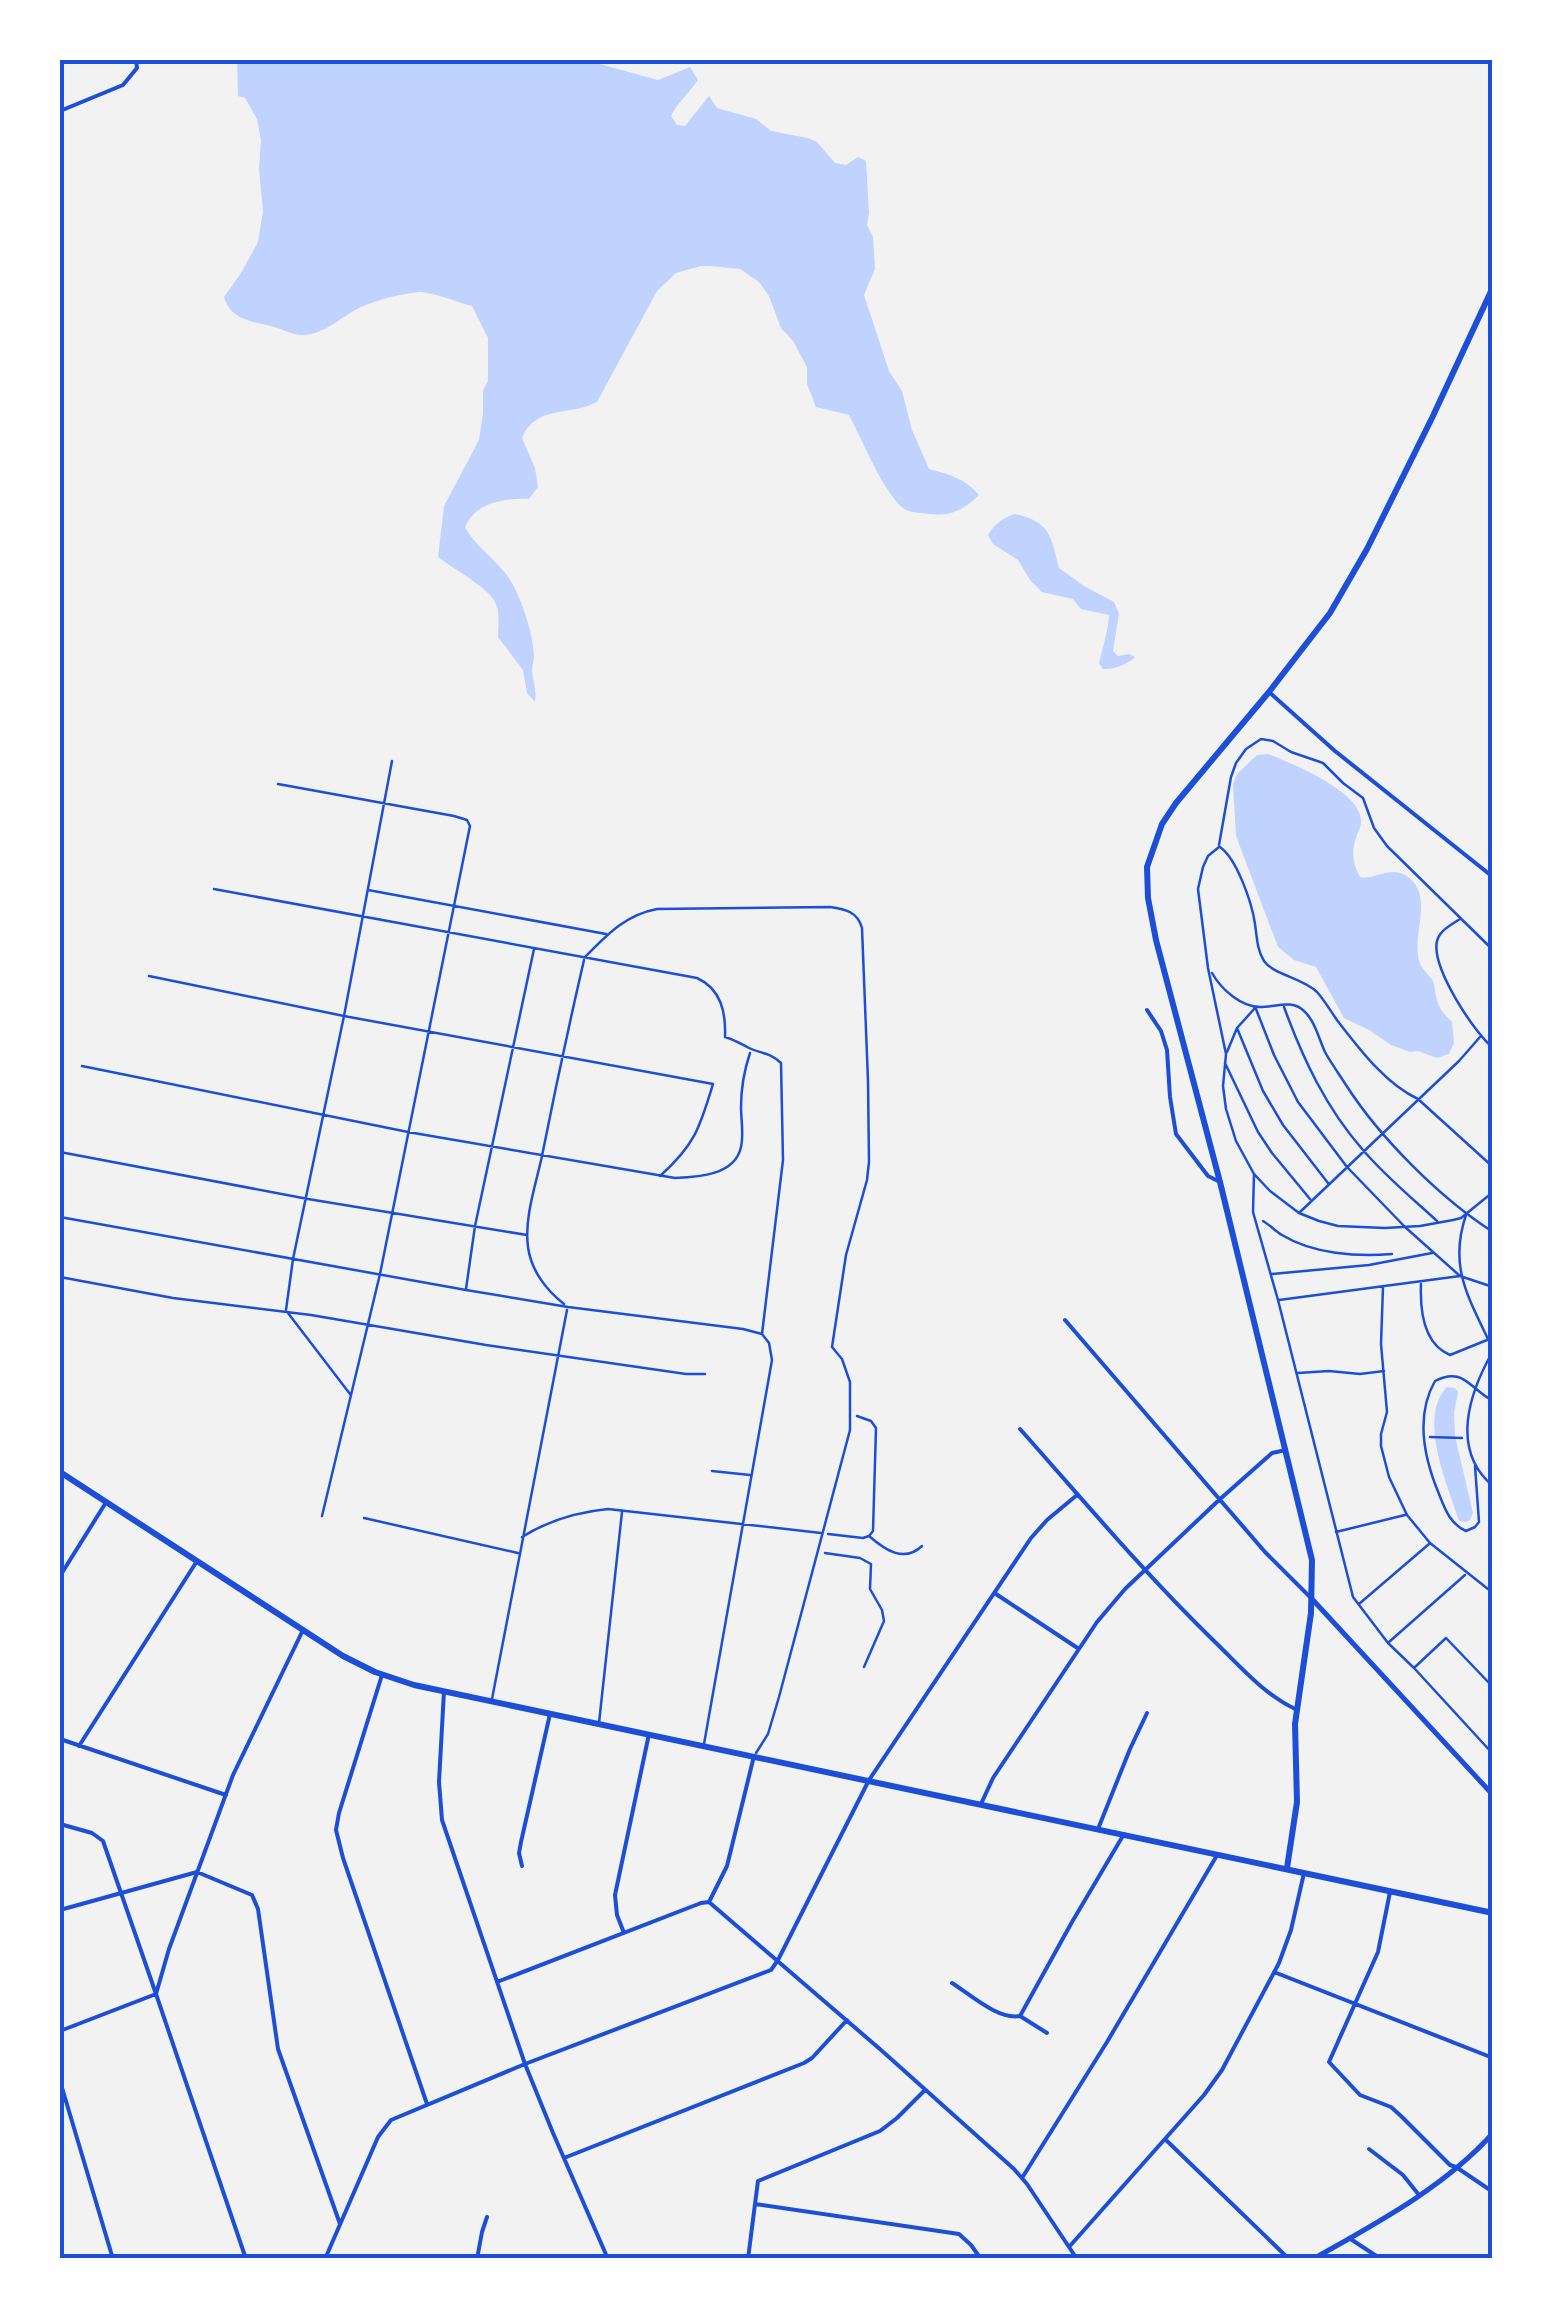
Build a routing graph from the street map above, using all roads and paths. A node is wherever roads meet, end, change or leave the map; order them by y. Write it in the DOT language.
graph roads {
  1 [pos="136,60"];
  2 [pos="60,110"];
  3 [pos="1493,287"];
  4 [pos="1269,692"];
  5 [pos="392,761"];
  6 [pos="278,784"];
  7 [pos="384,804"];
  8 [pos="1219,846"];
  9 [pos="1493,877"];
  10 [pos="214,889"];
  11 [pos="367,890"];
  12 [pos="454,906"];
  13 [pos="363,916"];
  14 [pos="1462,919"];
  15 [pos="450,932"];
  16 [pos="607,934"];
  17 [pos="534,948"];
  18 [pos="1493,950"];
  19 [pos="584,958"];
  20 [pos="1208,968"];
  21 [pos="149,976"];
  22 [pos="1283,1005"];
  23 [pos="1256,1008"];
  24 [pos="1148,1010"];
  25 [pos="344,1016"];
  26 [pos="1237,1028"];
  27 [pos="429,1032"];
  28 [pos="1480,1037"];
  29 [pos="512,1048"];
  30 [pos="1493,1048"];
  31 [pos="750,1050"];
  32 [pos="1226,1054"];
  33 [pos="562,1057"];
  34 [pos="1224,1062"];
  35 [pos="82,1066"];
  36 [pos="1418,1099"];
  37 [pos="324,1116"];
  38 [pos="408,1132"];
  39 [pos="1383,1133"];
  40 [pos="492,1146"];
  41 [pos="60,1152"];
  42 [pos="1364,1152"];
  43 [pos="542,1155"];
  44 [pos="1346,1167"];
  45 [pos="1493,1167"];
  46 [pos="1254,1174"];
  47 [pos="660,1176"];
  48 [pos="1220,1182"];
  49 [pos="1329,1184"];
  50 [pos="1493,1192"];
  51 [pos="308,1199"];
  52 [pos="1312,1202"];
  53 [pos="392,1212"];
  54 [pos="1299,1213"];
  55 [pos="1466,1214"];
  56 [pos="1254,1216"];
  57 [pos="60,1217"];
  58 [pos="1438,1222"];
  59 [pos="475,1226"];
  60 [pos="1405,1227"];
  61 [pos="1493,1232"];
  62 [pos="527,1235"];
  63 [pos="1434,1252"];
  64 [pos="1396,1253"];
  65 [pos="293,1259"];
  66 [pos="380,1274"];
  67 [pos="1270,1274"];
  68 [pos="60,1276"];
  69 [pos="1460,1276"];
  70 [pos="1420,1282"];
  71 [pos="1493,1287"];
  72 [pos="1383,1288"];
  73 [pos="466,1290"];
  74 [pos="1278,1300"];
  75 [pos="568,1307"];
  76 [pos="286,1311"];
  77 [pos="1065,1320"];
  78 [pos="368,1323"];
  79 [pos="762,1334"];
  80 [pos="1488,1339"];
  81 [pos="1493,1344"];
  82 [pos="1493,1351"];
  83 [pos="558,1355"];
  84 [pos="1384,1371"];
  85 [pos="704,1374"];
  86 [pos="1296,1374"];
  87 [pos="1475,1391"];
  88 [pos="351,1395"];
  89 [pos="1493,1401"];
  90 [pos="851,1413"];
  91 [pos="1020,1429"];
  92 [pos="1467,1437"];
  93 [pos="1424,1438"];
  94 [pos="1286,1450"];
  95 [pos="1475,1466"];
  96 [pos="712,1471"];
  97 [pos="60,1472"];
  98 [pos="751,1476"];
  99 [pos="1493,1486"];
  100 [pos="1077,1494"];
  101 [pos="1218,1500"];
  102 [pos="106,1502"];
  103 [pos="622,1510"];
  104 [pos="1406,1515"];
  105 [pos="322,1516"];
  106 [pos="364,1518"];
  107 [pos="742,1524"];
  108 [pos="1336,1532"];
  109 [pos="821,1533"];
  110 [pos="869,1536"];
  111 [pos="521,1538"];
  112 [pos="1430,1543"];
  113 [pos="922,1546"];
  114 [pos="818,1552"];
  115 [pos="521,1553"];
  116 [pos="197,1561"];
  117 [pos="1145,1571"];
  118 [pos="1467,1574"];
  119 [pos="60,1576"];
  120 [pos="1493,1593"];
  121 [pos="996,1594"];
  122 [pos="1312,1598"];
  123 [pos="1358,1605"];
  124 [pos="304,1629"];
  125 [pos="1388,1643"];
  126 [pos="1079,1649"];
  127 [pos="864,1667"];
  128 [pos="1414,1668"];
  129 [pos="385,1676"];
  130 [pos="1493,1687"];
  131 [pos="444,1691"];
  132 [pos="492,1701"];
  133 [pos="1297,1710"];
  134 [pos="550,1713"];
  135 [pos="1148,1713"];
  136 [pos="599,1723"];
  137 [pos="649,1734"];
  138 [pos="60,1739"];
  139 [pos="704,1745"];
  140 [pos="80,1746"];
  141 [pos="1493,1754"];
  142 [pos="754,1756"];
  143 [pos="869,1780"];
  144 [pos="1493,1794"];
  145 [pos="226,1796"];
  146 [pos="981,1804"];
  147 [pos="60,1824"];
  148 [pos="1098,1829"];
  149 [pos="1124,1834"];
  150 [pos="1217,1854"];
  151 [pos="522,1866"];
  152 [pos="1287,1868"];
  153 [pos="197,1872"];
  154 [pos="1304,1873"];
  155 [pos="122,1892"];
  156 [pos="1390,1892"];
  157 [pos="710,1902"];
  158 [pos="60,1910"];
  159 [pos="1493,1914"];
  160 [pos="624,1933"];
  161 [pos="778,1960"];
  162 [pos="1274,1972"];
  163 [pos="498,1982"];
  164 [pos="952,1984"];
  165 [pos="156,1994"];
  166 [pos="1356,2004"];
  167 [pos="1020,2016"];
  168 [pos="847,2020"];
  169 [pos="60,2031"];
  170 [pos="1047,2033"];
  171 [pos="1493,2058"];
  172 [pos="525,2064"];
  173 [pos="60,2082"];
  174 [pos="926,2089"];
  175 [pos="427,2104"];
  176 [pos="1493,2133"];
  177 [pos="1165,2139"];
  178 [pos="1369,2148"];
  179 [pos="564,2158"];
  180 [pos="1456,2167"];
  181 [pos="1022,2178"];
  182 [pos="1493,2192"];
  183 [pos="1419,2195"];
  184 [pos="755,2204"];
  185 [pos="487,2217"];
  186 [pos="340,2224"];
  187 [pos="1349,2238"];
  188 [pos="1069,2247"];
  189 [pos="113,2259"];
  190 [pos="246,2259"];
  191 [pos="325,2259"];
  192 [pos="477,2259"];
  193 [pos="608,2259"];
  194 [pos="748,2259"];
  195 [pos="980,2259"];
  196 [pos="1077,2259"];
  197 [pos="1289,2259"];
  198 [pos="1313,2259"];
  199 [pos="1382,2259"];
  1 -- 2 [label="street"];
  3 -- 4 [label="main road"];
  4 -- 9 [label="street"];
  4 -- 48 [label="main road"];
  5 -- 7 [label="lane"];
  6 -- 7 [label="lane"];
  7 -- 11 [label="lane"];
  7 -- 12 [label="lane"];
  8 -- 14 [label="lane"];
  8 -- 20 [label="lane"];
  8 -- 36 [label="lane"];
  10 -- 13 [label="lane"];
  11 -- 12 [label="lane"];
  11 -- 13 [label="lane"];
  12 -- 15 [label="lane"];
  12 -- 16 [label="lane"];
  13 -- 15 [label="lane"];
  13 -- 25 [label="lane"];
  14 -- 18 [label="lane"];
  14 -- 28 [label="lane"];
  15 -- 17 [label="lane"];
  15 -- 27 [label="lane"];
  16 -- 19 [label="lane"];
  16 -- 90 [label="lane"];
  17 -- 19 [label="lane"];
  17 -- 29 [label="lane"];
  19 -- 31 [label="lane"];
  19 -- 33 [label="lane"];
  20 -- 23 [label="lane"];
  20 -- 32 [label="lane"];
  21 -- 25 [label="lane"];
  22 -- 23 [label="lane"];
  22 -- 39 [label="lane"];
  22 -- 42 [label="lane"];
  23 -- 26 [label="lane"];
  23 -- 44 [label="lane"];
  24 -- 48 [label="street"];
  25 -- 27 [label="lane"];
  25 -- 37 [label="lane"];
  26 -- 32 [label="lane"];
  26 -- 49 [label="lane"];
  27 -- 29 [label="lane"];
  27 -- 38 [label="lane"];
  28 -- 30 [label="lane"];
  28 -- 36 [label="lane"];
  29 -- 33 [label="lane"];
  29 -- 40 [label="lane"];
  31 -- 47 [label="lane"];
  31 -- 79 [label="lane"];
  32 -- 34 [label="lane"];
  33 -- 43 [label="lane"];
  33 -- 47 [label="lane"];
  34 -- 46 [label="lane"];
  34 -- 52 [label="lane"];
  35 -- 37 [label="lane"];
  36 -- 39 [label="lane"];
  36 -- 45 [label="lane"];
  37 -- 38 [label="lane"];
  37 -- 51 [label="lane"];
  38 -- 40 [label="lane"];
  38 -- 53 [label="lane"];
  39 -- 42 [label="lane"];
  39 -- 55 [label="lane"];
  40 -- 43 [label="lane"];
  40 -- 59 [label="lane"];
  41 -- 51 [label="lane"];
  42 -- 44 [label="lane"];
  42 -- 58 [label="lane"];
  43 -- 47 [label="lane"];
  43 -- 62 [label="lane"];
  44 -- 49 [label="lane"];
  44 -- 60 [label="lane"];
  46 -- 54 [label="lane"];
  46 -- 56 [label="lane"];
  48 -- 94 [label="main road"];
  49 -- 52 [label="lane"];
  50 -- 55 [label="lane"];
  51 -- 53 [label="lane"];
  51 -- 65 [label="lane"];
  52 -- 54 [label="lane"];
  53 -- 59 [label="lane"];
  53 -- 66 [label="lane"];
  54 -- 60 [label="lane"];
  55 -- 58 [label="lane"];
  55 -- 61 [label="lane"];
  55 -- 69 [label="lane"];
  56 -- 64 [label="path"];
  56 -- 67 [label="lane"];
  57 -- 65 [label="lane"];
  58 -- 60 [label="lane"];
  59 -- 62 [label="lane"];
  59 -- 73 [label="lane"];
  60 -- 63 [label="lane"];
  62 -- 75 [label="lane"];
  63 -- 67 [label="lane"];
  63 -- 69 [label="lane"];
  65 -- 66 [label="lane"];
  65 -- 76 [label="lane"];
  66 -- 73 [label="lane"];
  66 -- 78 [label="lane"];
  67 -- 74 [label="lane"];
  68 -- 76 [label="lane"];
  69 -- 70 [label="lane"];
  69 -- 71 [label="lane"];
  69 -- 80 [label="lane"];
  70 -- 72 [label="lane"];
  70 -- 80 [label="lane"];
  72 -- 74 [label="lane"];
  72 -- 84 [label="lane"];
  73 -- 75 [label="lane"];
  74 -- 86 [label="lane"];
  75 -- 79 [label="lane"];
  75 -- 83 [label="lane"];
  76 -- 78 [label="lane"];
  76 -- 88 [label="lane"];
  77 -- 101 [label="street"];
  78 -- 83 [label="lane"];
  78 -- 88 [label="lane"];
  79 -- 98 [label="lane"];
  80 -- 81 [label="lane"];
  82 -- 87 [label="lane"];
  83 -- 85 [label="lane"];
  83 -- 111 [label="lane"];
  84 -- 86 [label="lane"];
  84 -- 104 [label="lane"];
  86 -- 108 [label="lane"];
  87 -- 89 [label="lane"];
  87 -- 92 [label="lane"];
  87 -- 93 [label="lane"];
  88 -- 105 [label="lane"];
  90 -- 109 [label="lane"];
  90 -- 110 [label="path"];
  91 -- 100 [label="street"];
  92 -- 93 [label="path"];
  92 -- 95 [label="lane"];
  93 -- 95 [label="lane"];
  94 -- 101 [label="street"];
  94 -- 122 [label="main road"];
  95 -- 99 [label="lane"];
  96 -- 98 [label="lane"];
  97 -- 102 [label="main road"];
  98 -- 107 [label="lane"];
  100 -- 117 [label="street"];
  100 -- 121 [label="street"];
  101 -- 117 [label="street"];
  101 -- 122 [label="street"];
  102 -- 116 [label="main road"];
  102 -- 119 [label="street"];
  103 -- 107 [label="lane"];
  103 -- 111 [label="lane"];
  103 -- 136 [label="lane"];
  104 -- 108 [label="lane"];
  104 -- 112 [label="lane"];
  106 -- 115 [label="lane"];
  107 -- 109 [label="lane"];
  107 -- 139 [label="lane"];
  108 -- 123 [label="lane"];
  109 -- 110 [label="path"];
  109 -- 114 [label="lane"];
  110 -- 113 [label="path"];
  111 -- 115 [label="lane"];
  112 -- 118 [label="lane"];
  112 -- 123 [label="lane"];
  114 -- 127 [label="path"];
  114 -- 142 [label="lane"];
  115 -- 132 [label="lane"];
  116 -- 124 [label="main road"];
  116 -- 140 [label="street"];
  117 -- 126 [label="street"];
  117 -- 133 [label="street"];
  118 -- 120 [label="lane"];
  118 -- 125 [label="lane"];
  121 -- 126 [label="street"];
  121 -- 143 [label="street"];
  122 -- 133 [label="main road"];
  122 -- 144 [label="street"];
  123 -- 125 [label="lane"];
  124 -- 129 [label="main road"];
  124 -- 145 [label="street"];
  125 -- 128 [label="lane"];
  126 -- 146 [label="street"];
  128 -- 130 [label="lane"];
  128 -- 141 [label="lane"];
  129 -- 131 [label="main road"];
  129 -- 175 [label="street"];
  131 -- 132 [label="main road"];
  131 -- 163 [label="street"];
  132 -- 134 [label="main road"];
  133 -- 152 [label="main road"];
  134 -- 136 [label="main road"];
  134 -- 151 [label="street"];
  135 -- 148 [label="street"];
  136 -- 137 [label="main road"];
  137 -- 139 [label="main road"];
  137 -- 160 [label="street"];
  138 -- 140 [label="street"];
  139 -- 142 [label="main road"];
  140 -- 145 [label="street"];
  142 -- 143 [label="main road"];
  142 -- 157 [label="street"];
  143 -- 146 [label="main road"];
  143 -- 161 [label="street"];
  145 -- 153 [label="street"];
  146 -- 148 [label="main road"];
  147 -- 155 [label="street"];
  148 -- 149 [label="main road"];
  149 -- 150 [label="main road"];
  149 -- 167 [label="street"];
  150 -- 152 [label="main road"];
  150 -- 181 [label="street"];
  152 -- 154 [label="main road"];
  153 -- 155 [label="street"];
  153 -- 165 [label="street"];
  153 -- 186 [label="street"];
  154 -- 156 [label="main road"];
  154 -- 162 [label="street"];
  155 -- 158 [label="street"];
  155 -- 165 [label="street"];
  156 -- 159 [label="main road"];
  156 -- 166 [label="street"];
  157 -- 160 [label="street"];
  157 -- 161 [label="street"];
  160 -- 163 [label="street"];
  161 -- 168 [label="street"];
  161 -- 172 [label="street"];
  162 -- 166 [label="street"];
  162 -- 177 [label="street"];
  163 -- 172 [label="street"];
  164 -- 167 [label="street"];
  165 -- 169 [label="street"];
  165 -- 190 [label="street"];
  166 -- 171 [label="street"];
  166 -- 180 [label="street"];
  167 -- 170 [label="street"];
  168 -- 174 [label="street"];
  168 -- 179 [label="street"];
  172 -- 175 [label="street"];
  172 -- 179 [label="street"];
  173 -- 189 [label="street"];
  174 -- 181 [label="street"];
  174 -- 184 [label="street"];
  175 -- 186 [label="street"];
  176 -- 180 [label="street"];
  177 -- 188 [label="street"];
  177 -- 197 [label="street"];
  178 -- 183 [label="street"];
  179 -- 193 [label="street"];
  180 -- 182 [label="street"];
  180 -- 183 [label="street"];
  181 -- 188 [label="street"];
  183 -- 187 [label="street"];
  184 -- 194 [label="street"];
  184 -- 195 [label="street"];
  185 -- 192 [label="street"];
  186 -- 191 [label="street"];
  187 -- 198 [label="street"];
  187 -- 199 [label="street"];
  188 -- 196 [label="street"];
}
